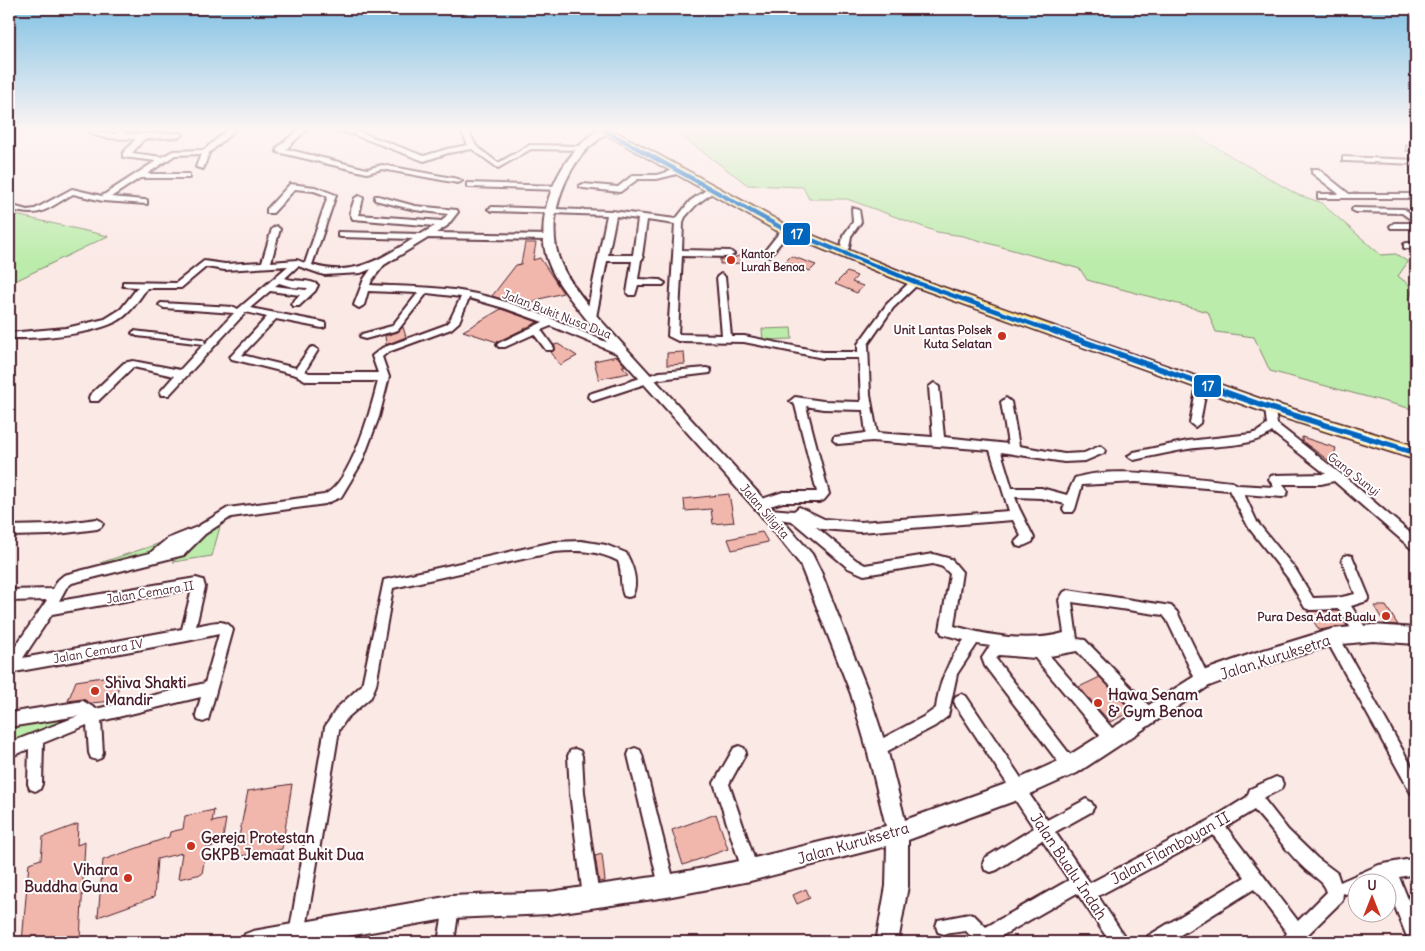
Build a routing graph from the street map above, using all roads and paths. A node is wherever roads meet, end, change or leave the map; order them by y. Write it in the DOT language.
graph roads {
  1 [pos="448,174"];
  2 [pos="565,174"];
  3 [pos="666,174"];
  4 [pos="684,174"];
  5 [pos="701,174"];
  6 [pos="1319,174"];
  7 [pos="139,176"];
  8 [pos="186,176"];
  9 [pos="458,181"];
  10 [pos="470,185"];
  11 [pos="583,186"];
  12 [pos="559,188"];
  13 [pos="712,190"];
  14 [pos="1321,196"];
  15 [pos="1347,196"];
  16 [pos="1416,196"];
  17 [pos="359,198"];
  18 [pos="378,198"];
  19 [pos="103,199"];
  20 [pos="144,202"];
  21 [pos="9,207"];
  22 [pos="492,209"];
  23 [pos="552,210"];
  24 [pos="855,210"];
  25 [pos="1356,210"];
  26 [pos="270,211"];
  27 [pos="612,213"];
  28 [pos="643,216"];
  29 [pos="1416,221"];
  30 [pos="680,222"];
  31 [pos="444,224"];
  32 [pos="1394,226"];
  33 [pos="1416,226"];
  34 [pos="276,228"];
  35 [pos="786,230"];
  36 [pos="341,234"];
  37 [pos="423,236"];
  38 [pos="549,237"];
  39 [pos="846,248"];
  40 [pos="679,253"];
  41 [pos="730,254"];
  42 [pos="767,254"];
  43 [pos="602,258"];
  44 [pos="639,258"];
  45 [pos="297,263"];
  46 [pos="381,263"];
  47 [pos="308,265"];
  48 [pos="266,266"];
  49 [pos="721,277"];
  50 [pos="278,279"];
  51 [pos="634,282"];
  52 [pos="660,282"];
  53 [pos="915,282"];
  54 [pos="126,284"];
  55 [pos="144,285"];
  56 [pos="268,288"];
  57 [pos="365,288"];
  58 [pos="424,291"];
  59 [pos="307,293"];
  60 [pos="632,293"];
  61 [pos="466,295"];
  62 [pos="296,304"];
  63 [pos="164,305"];
  64 [pos="359,305"];
  65 [pos="250,311"];
  66 [pos="274,315"];
  67 [pos="591,317"];
  68 [pos="551,322"];
  69 [pos="322,325"];
  70 [pos="536,329"];
  71 [pos="137,332"];
  72 [pos="12,335"];
  73 [pos="365,336"];
  74 [pos="728,339"];
  75 [pos="201,342"];
  76 [pos="502,345"];
  77 [pos="549,348"];
  78 [pos="313,350"];
  79 [pos="624,353"];
  80 [pos="862,355"];
  81 [pos="706,371"];
  82 [pos="299,372"];
  83 [pos="178,373"];
  84 [pos="384,377"];
  85 [pos="648,381"];
  86 [pos="1202,384"];
  87 [pos="934,387"];
  88 [pos="165,392"];
  89 [pos="593,397"];
  90 [pos="94,398"];
  91 [pos="1006,402"];
  92 [pos="868,406"];
  93 [pos="1270,408"];
  94 [pos="1195,423"];
  95 [pos="1272,426"];
  96 [pos="872,436"];
  97 [pos="838,440"];
  98 [pos="939,441"];
  99 [pos="994,447"];
  100 [pos="1412,447"];
  101 [pos="1014,449"];
  102 [pos="1100,450"];
  103 [pos="1134,456"];
  104 [pos="1335,476"];
  105 [pos="1236,489"];
  106 [pos="1009,492"];
  107 [pos="765,509"];
  108 [pos="1016,515"];
  109 [pos="97,524"];
  110 [pos="9,531"];
  111 [pos="1021,542"];
  112 [pos="1416,545"];
  113 [pos="1348,560"];
  114 [pos="628,592"];
  115 [pos="57,594"];
  116 [pos="9,595"];
  117 [pos="1342,603"];
  118 [pos="48,609"];
  119 [pos="1362,634"];
  120 [pos="187,635"];
  121 [pos="1416,636"];
  122 [pos="1332,637"];
  123 [pos="974,638"];
  124 [pos="1038,652"];
  125 [pos="9,667"];
  126 [pos="1203,680"];
  127 [pos="210,688"];
  128 [pos="961,701"];
  129 [pos="203,715"];
  130 [pos="1148,715"];
  131 [pos="94,716"];
  132 [pos="9,720"];
  133 [pos="36,740"];
  134 [pos="1113,740"];
  135 [pos="877,749"];
  136 [pos="9,750"];
  137 [pos="96,752"];
  138 [pos="739,753"];
  139 [pos="635,755"];
  140 [pos="575,756"];
  141 [pos="1070,766"];
  142 [pos="35,784"];
  143 [pos="1276,784"];
  144 [pos="1416,788"];
  145 [pos="1018,789"];
  146 [pos="1252,801"];
  147 [pos="1086,807"];
  148 [pos="1215,825"];
  149 [pos="1044,830"];
  150 [pos="898,833"];
  151 [pos="991,864"];
  152 [pos="1416,866"];
  153 [pos="750,870"];
  154 [pos="1388,871"];
  155 [pos="1256,879"];
  156 [pos="667,886"];
  157 [pos="1340,886"];
  158 [pos="1084,888"];
  159 [pos="591,897"];
  160 [pos="451,907"];
  161 [pos="944,926"];
  162 [pos="298,935"];
  163 [pos="1293,938"];
  164 [pos="1416,938"];
  165 [pos="253,942"];
  166 [pos="446,942"];
  167 [pos="887,942"];
  168 [pos="1120,942"];
  169 [pos="1154,942"];
  1 -- 9 [label="street"];
  2 -- 12 [label="main road, Jalan Siligita"];
  3 -- 11 [label="street"];
  4 -- 13 [label="highway"];
  5 -- 39 [label="highway"];
  6 -- 15 [label="street"];
  7 -- 8 [label="street"];
  7 -- 19 [label="street"];
  10 -- 12 [label="street"];
  12 -- 23 [label="main road, Jalan Siligita"];
  13 -- 30 [label="street"];
  13 -- 35 [label="highway"];
  14 -- 15 [label="street"];
  15 -- 16 [label="street"];
  17 -- 31 [label="street"];
  18 -- 31 [label="street"];
  19 -- 20 [label="street"];
  19 -- 21 [label="street"];
  22 -- 23 [label="street"];
  23 -- 27 [label="street"];
  23 -- 38 [label="main road, Jalan Siligita"];
  24 -- 39 [label="street"];
  25 -- 29 [label="street"];
  26 -- 47 [label="street"];
  27 -- 28 [label="street"];
  27 -- 43 [label="street"];
  28 -- 30 [label="street"];
  28 -- 44 [label="street"];
  30 -- 40 [label="street"];
  31 -- 37 [label="street"];
  32 -- 33 [label="street"];
  34 -- 48 [label="street"];
  35 -- 42 [label="street"];
  35 -- 53 [label="highway"];
  36 -- 37 [label="street"];
  37 -- 38 [label="street"];
  37 -- 46 [label="street"];
  38 -- 67 [label="main road, Jalan Siligita"];
  39 -- 100 [label="highway"];
  40 -- 41 [label="street"];
  40 -- 74 [label="street"];
  43 -- 44 [label="street"];
  43 -- 67 [label="street"];
  44 -- 51 [label="street"];
  45 -- 47 [label="street"];
  45 -- 48 [label="street"];
  45 -- 50 [label="street"];
  46 -- 47 [label="street"];
  46 -- 57 [label="street"];
  48 -- 55 [label="street"];
  49 -- 74 [label="street"];
  50 -- 56 [label="street"];
  50 -- 59 [label="street"];
  51 -- 52 [label="street"];
  51 -- 60 [label="street"];
  53 -- 80 [label="street"];
  53 -- 86 [label="highway"];
  54 -- 55 [label="street"];
  55 -- 72 [label="street"];
  56 -- 59 [label="street"];
  56 -- 83 [label="street"];
  57 -- 58 [label="street, Jalan Bukit Nusa Dua"];
  57 -- 64 [label="street"];
  58 -- 61 [label="street, Jalan Bukit Nusa Dua"];
  58 -- 73 [label="street"];
  59 -- 62 [label="street"];
  61 -- 68 [label="street, Jalan Bukit Nusa Dua"];
  61 -- 84 [label="street"];
  63 -- 75 [label="street"];
  65 -- 66 [label="street"];
  66 -- 69 [label="street"];
  66 -- 82 [label="street"];
  67 -- 79 [label="main road, Jalan Siligita"];
  68 -- 70 [label="street"];
  68 -- 79 [label="street, Jalan Bukit Nusa Dua"];
  70 -- 76 [label="street"];
  70 -- 77 [label="street"];
  71 -- 75 [label="street"];
  74 -- 80 [label="street"];
  75 -- 83 [label="street"];
  78 -- 82 [label="street"];
  79 -- 85 [label="main road, Jalan Siligita"];
  80 -- 92 [label="street"];
  81 -- 85 [label="street"];
  82 -- 84 [label="street"];
  83 -- 88 [label="street"];
  83 -- 90 [label="street"];
  84 -- 115 [label="street"];
  85 -- 89 [label="street"];
  85 -- 107 [label="main road, Jalan Siligita"];
  86 -- 93 [label="highway"];
  86 -- 94 [label="street"];
  87 -- 98 [label="street"];
  91 -- 101 [label="street"];
  92 -- 96 [label="street"];
  92 -- 107 [label="street"];
  93 -- 95 [label="street"];
  93 -- 100 [label="highway"];
  95 -- 103 [label="street"];
  95 -- 104 [label="street, Gang Sunyi"];
  96 -- 97 [label="street"];
  96 -- 98 [label="street"];
  98 -- 99 [label="street"];
  99 -- 101 [label="street"];
  99 -- 106 [label="street"];
  101 -- 102 [label="street"];
  104 -- 105 [label="street"];
  104 -- 112 [label="street, Gang Sunyi"];
  105 -- 106 [label="street"];
  105 -- 117 [label="street"];
  106 -- 108 [label="street"];
  107 -- 108 [label="street"];
  107 -- 123 [label="street"];
  107 -- 135 [label="main road, Jalan Siligita"];
  108 -- 111 [label="street"];
  109 -- 110 [label="street"];
  113 -- 117 [label="street"];
  114 -- 162 [label="street"];
  115 -- 116 [label="street"];
  115 -- 118 [label="street"];
  117 -- 119 [label="street"];
  118 -- 120 [label="street, Jalan Cemara II"];
  118 -- 125 [label="street"];
  119 -- 121 [label="main road, Jalan Kuruksetra"];
  119 -- 122 [label="main road, Jalan Kuruksetra"];
  120 -- 125 [label="street, Jalan Cemara IV"];
  120 -- 127 [label="street, Jalan Cemara IV"];
  122 -- 126 [label="main road, Jalan Kuruksetra"];
  122 -- 144 [label="street"];
  123 -- 126 [label="street"];
  123 -- 135 [label="street"];
  124 -- 130 [label="street"];
  124 -- 134 [label="street"];
  124 -- 141 [label="street"];
  126 -- 130 [label="main road, Jalan Kuruksetra"];
  127 -- 129 [label="street"];
  127 -- 131 [label="street"];
  128 -- 145 [label="street, Jalan Bualu Indah"];
  130 -- 134 [label="main road, Jalan Kuruksetra"];
  131 -- 132 [label="street"];
  131 -- 133 [label="street"];
  131 -- 137 [label="street"];
  133 -- 136 [label="street"];
  133 -- 142 [label="street"];
  134 -- 141 [label="main road, Jalan Kuruksetra"];
  135 -- 150 [label="main road, Jalan Siligita"];
  138 -- 153 [label="street"];
  139 -- 156 [label="street"];
  140 -- 159 [label="street"];
  141 -- 145 [label="main road, Jalan Kuruksetra"];
  143 -- 146 [label="street, Jalan Flamboyan II"];
  145 -- 149 [label="street, Jalan Bualu Indah"];
  145 -- 150 [label="main road, Jalan Kuruksetra"];
  146 -- 148 [label="street, Jalan Flamboyan II"];
  146 -- 157 [label="street"];
  147 -- 149 [label="street"];
  148 -- 155 [label="street"];
  148 -- 158 [label="street, Jalan Flamboyan II"];
  149 -- 151 [label="street"];
  149 -- 158 [label="street, Jalan Bualu Indah"];
  150 -- 153 [label="main road, Jalan Kuruksetra"];
  150 -- 167 [label="main road, Jalan Siligita"];
  152 -- 154 [label="street"];
  153 -- 156 [label="main road, Jalan Kuruksetra"];
  154 -- 157 [label="street"];
  154 -- 164 [label="street"];
  155 -- 163 [label="street"];
  155 -- 169 [label="street"];
  156 -- 159 [label="main road, Jalan Kuruksetra"];
  157 -- 163 [label="street"];
  158 -- 161 [label="street, Jalan Flamboyan II"];
  158 -- 168 [label="street, Jalan Bualu Indah"];
  159 -- 160 [label="main road, Jalan Kuruksetra"];
  160 -- 162 [label="main road, Jalan Kuruksetra"];
  160 -- 166 [label="street"];
  162 -- 165 [label="main road, Jalan Kuruksetra"];
}
